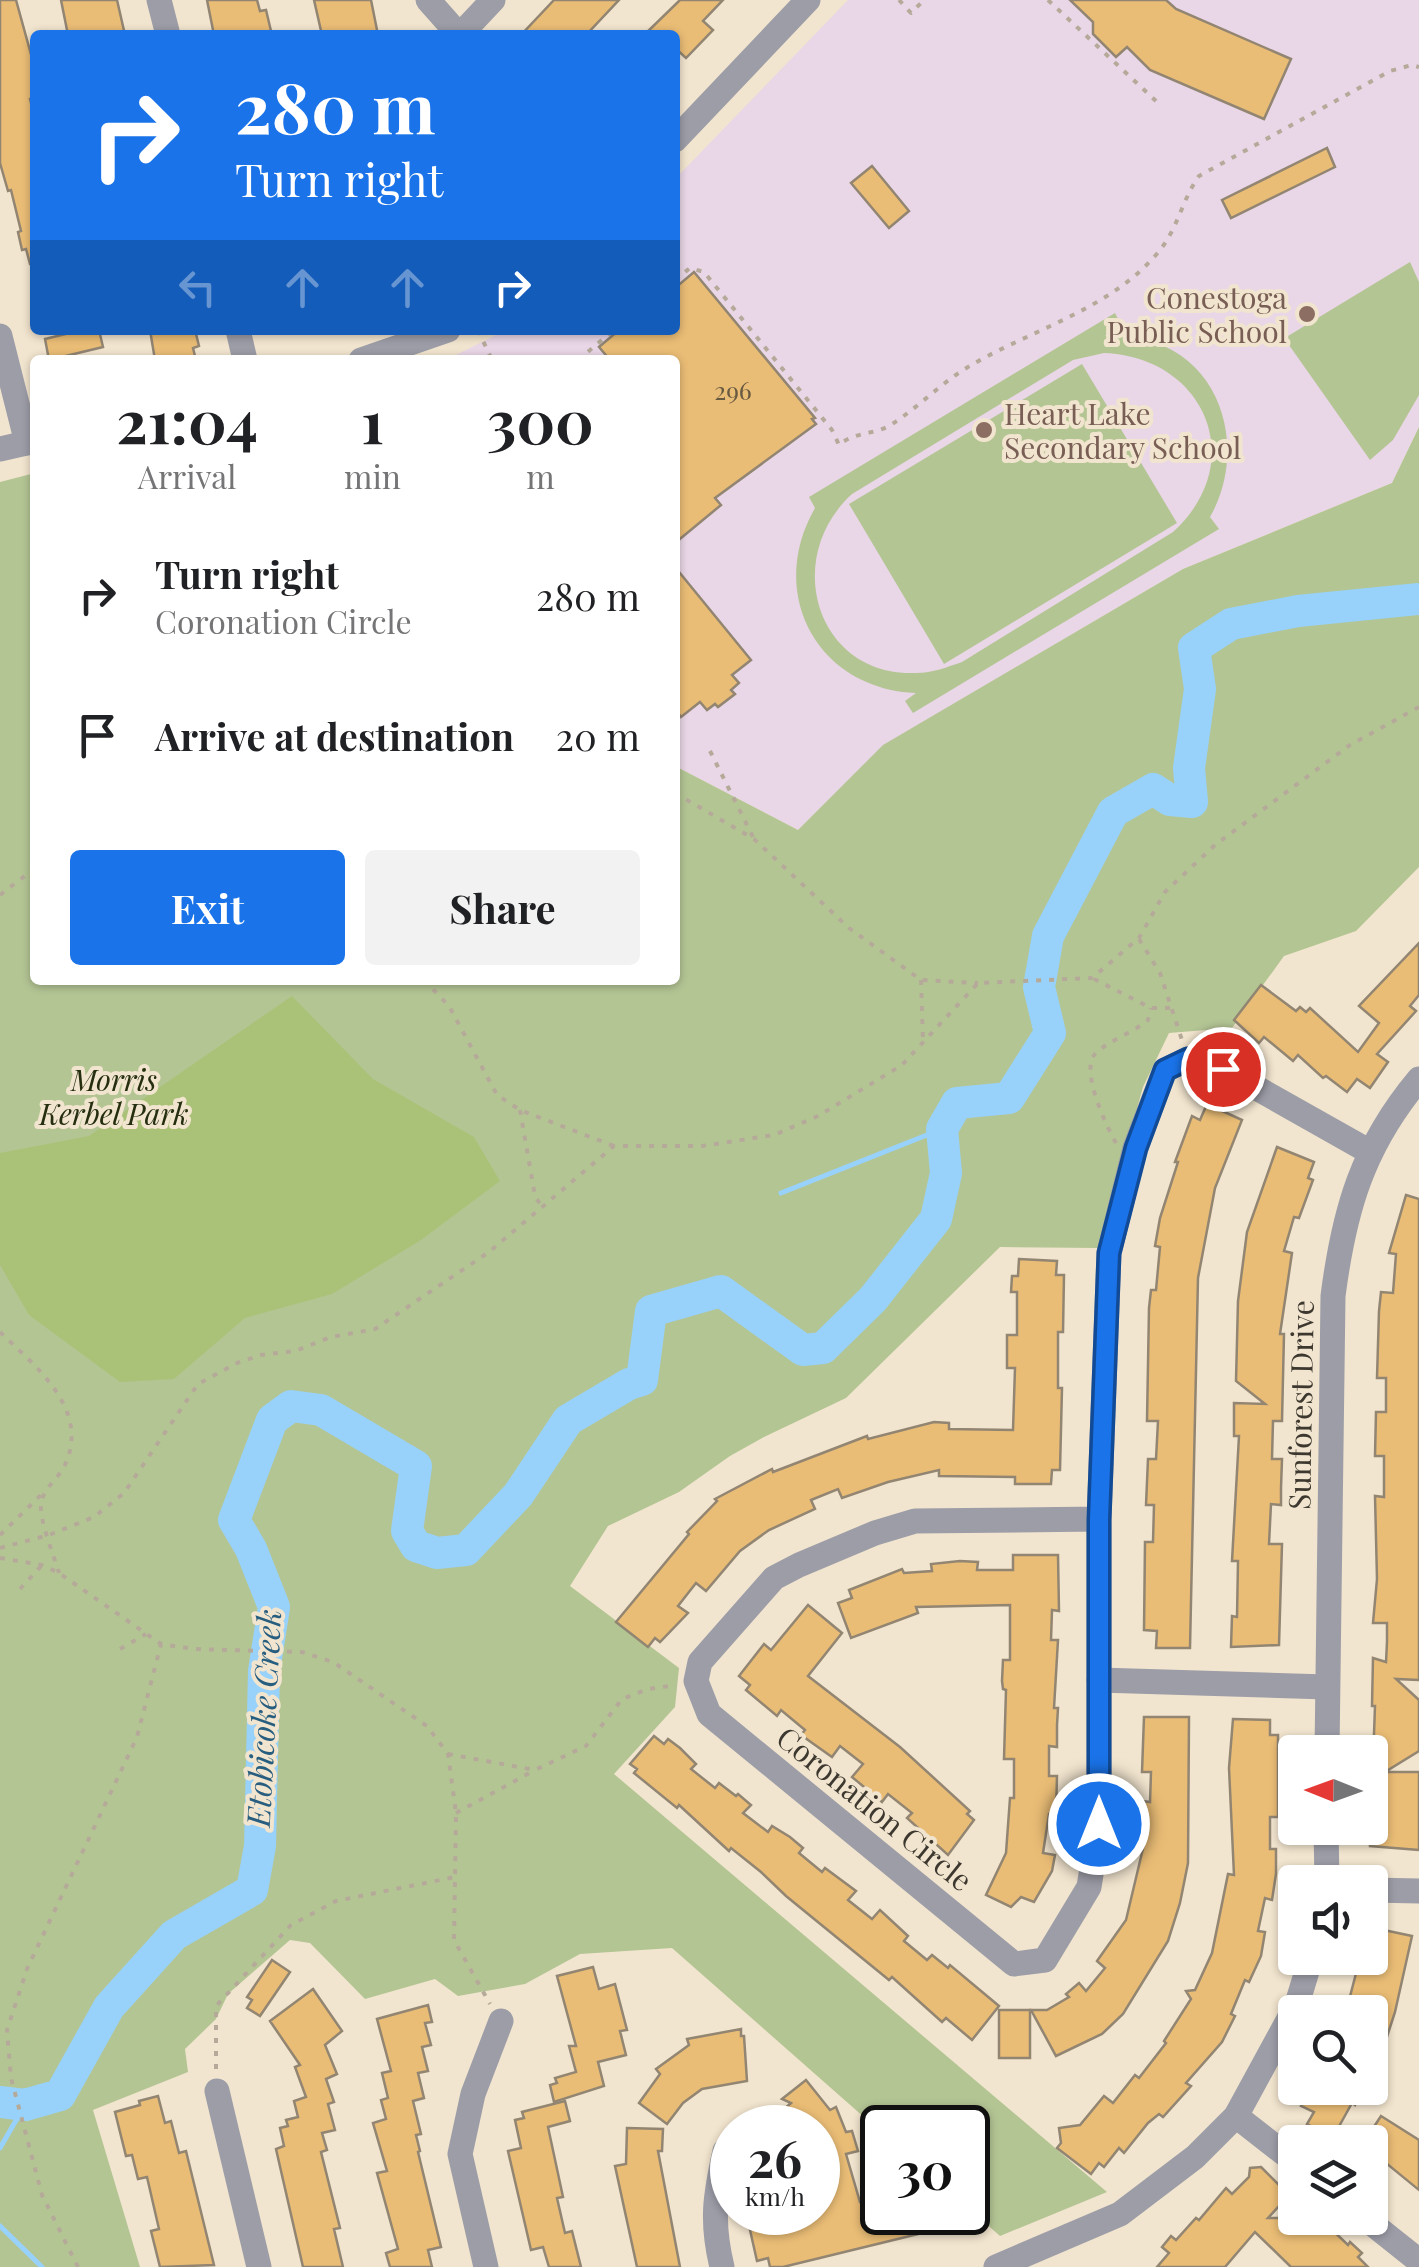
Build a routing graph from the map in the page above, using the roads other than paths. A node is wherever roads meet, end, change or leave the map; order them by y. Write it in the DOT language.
graph roads {
  1 [pos="159,0"];
  2 [pos="428,0"];
  3 [pos="493,0"];
  4 [pos="808,0"];
  5 [pos="167,30"];
  6 [pos="455,30"];
  7 [pos="465,30"];
  8 [pos="680,135"];
  9 [pos="438,335"];
  10 [pos="0,336"];
  11 [pos="377,355"];
  12 [pos="30,439"];
  13 [pos="30,442"];
  14 [pos="0,450"];
  15 [pos="1419,1080"];
  16 [pos="1370,1152"];
  17 [pos="1099,1520"];
  18 [pos="1098,1680"];
  19 [pos="1328,1687"];
  20 [pos="1327,1735"];
  21 [pos="1388,1890"];
  22 [pos="1419,1891"];
  23 [pos="1306,1975"];
  24 [pos="501,2020"];
  25 [pos="217,2092"];
  26 [pos="1236,2116"];
  27 [pos="1278,2149"];
  28 [pos="714,2235"];
  29 [pos="1386,2235"];
  30 [pos="1419,2260"];
  31 [pos="259,2267"];
  32 [pos="486,2267"];
  33 [pos="722,2267"];
  34 [pos="996,2267"];
  1 -- 5 [label="street"];
  2 -- 6 [label="street"];
  3 -- 7 [label="street"];
  4 -- 8 [label="street"];
  9 -- 11 [label="street"];
  10 -- 12 [label="street"];
  13 -- 14 [label="street"];
  15 -- 16 [label="street, Sunforest Drive"];
  16 -- 17 [label="street, Coronation Circle"];
  16 -- 19 [label="street, Sunforest Drive"];
  17 -- 18 [label="street, Coronation Circle"];
  17 -- 18 [label="street, Coronation Circle"];
  18 -- 19 [label="street"];
  19 -- 20 [label="street, Sunforest Drive"];
  21 -- 22 [label="street"];
  23 -- 26 [label="street"];
  24 -- 32 [label="street"];
  25 -- 31 [label="street"];
  26 -- 27 [label="street"];
  26 -- 34 [label="street"];
  28 -- 33 [label="street"];
  29 -- 30 [label="street"];
}
